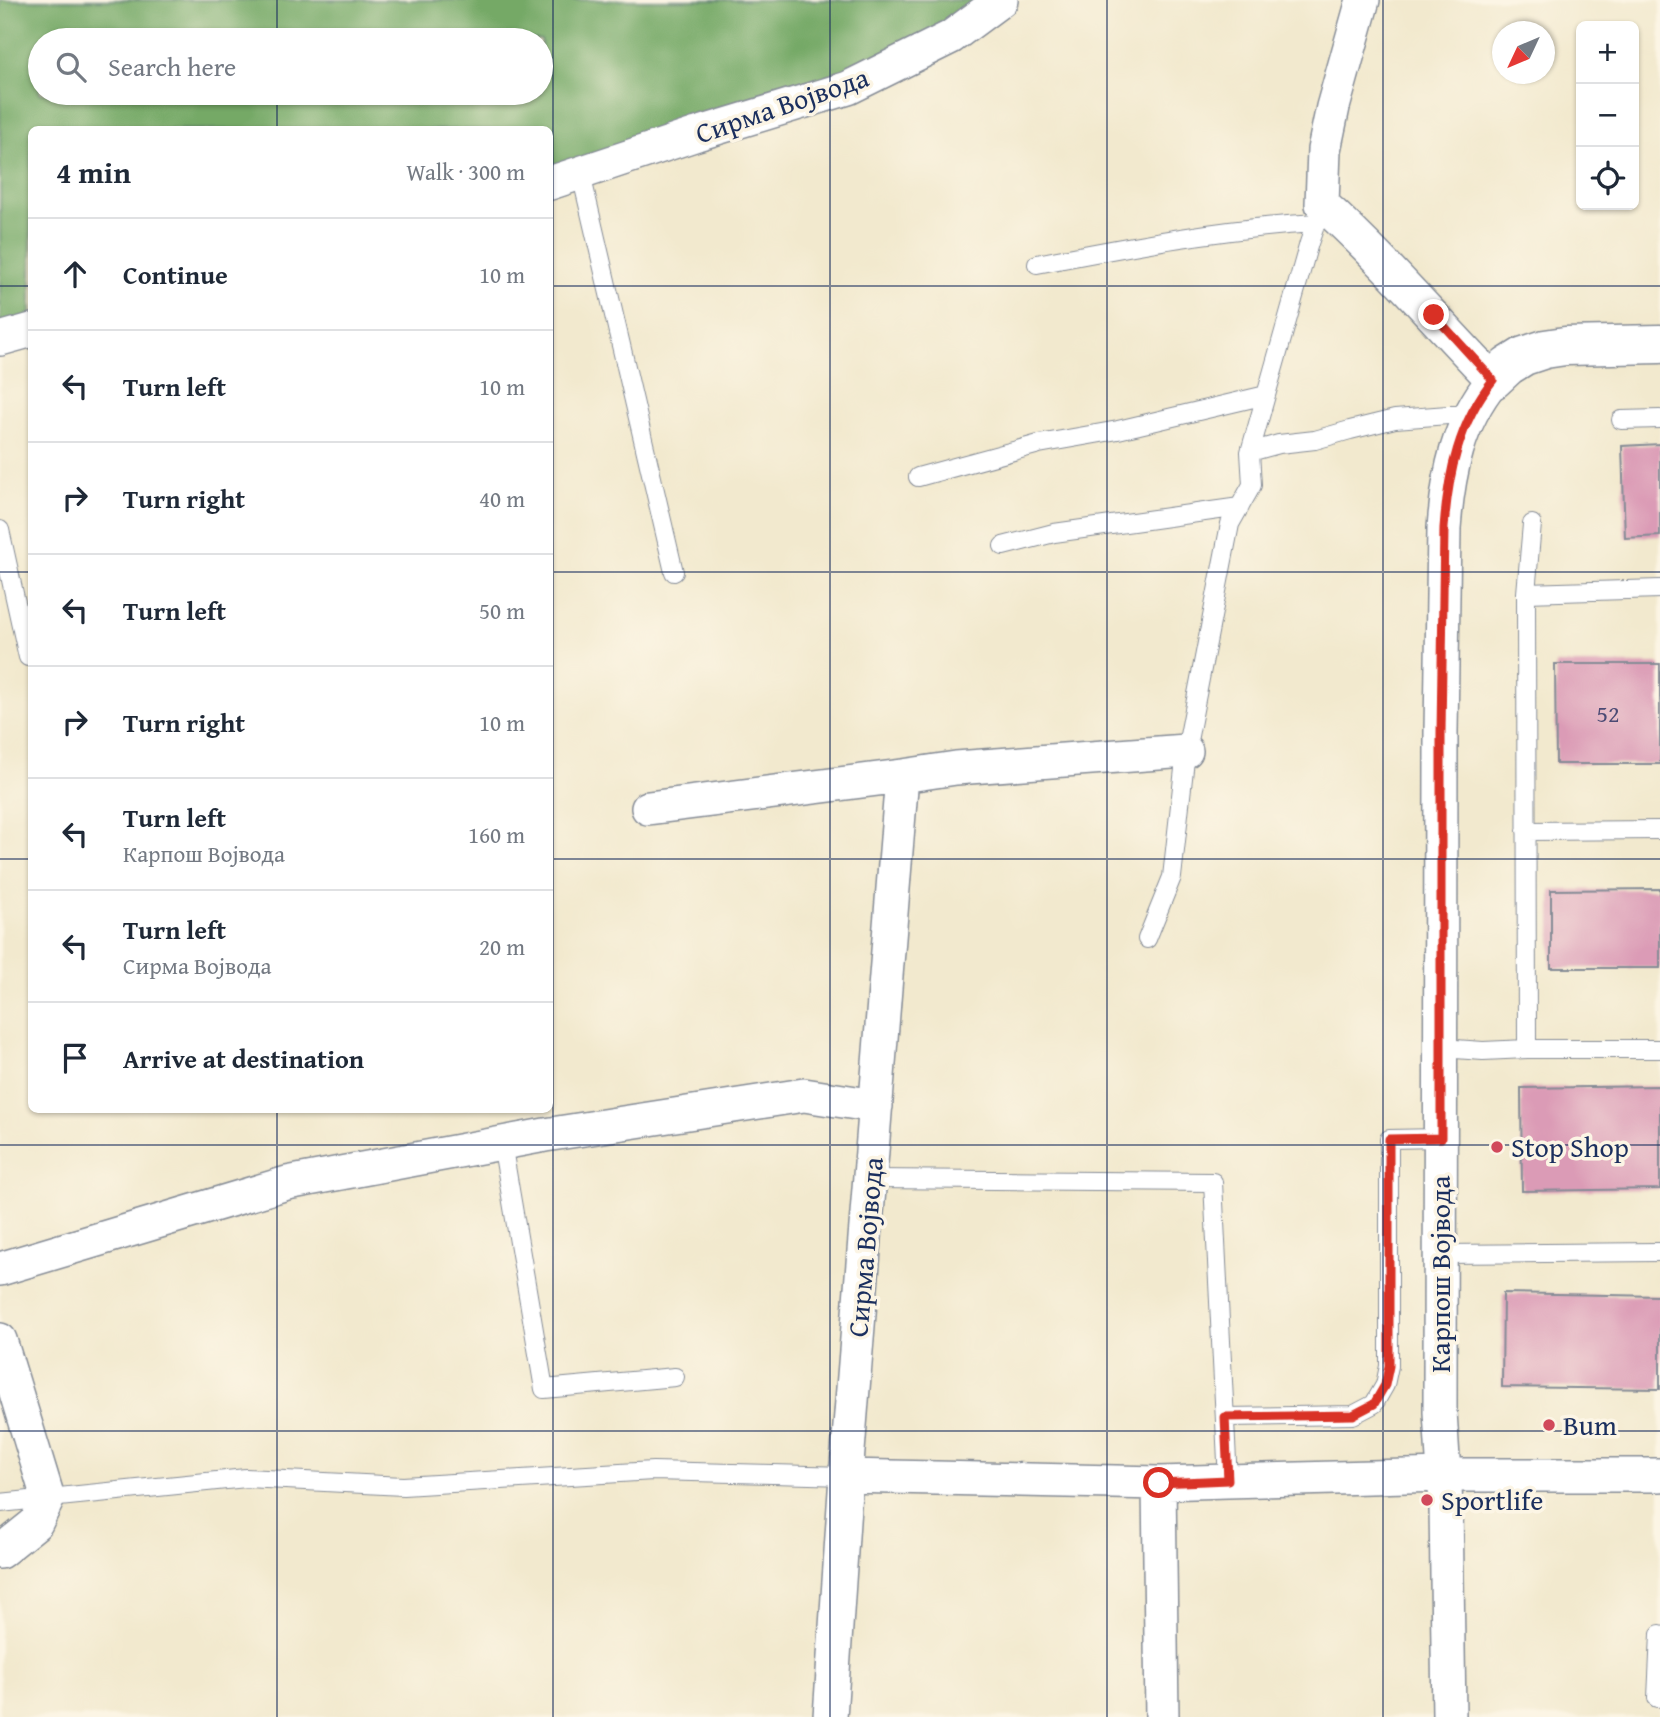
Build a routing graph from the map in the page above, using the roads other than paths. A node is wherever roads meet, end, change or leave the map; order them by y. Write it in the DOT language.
graph roads {
  1 [pos="1001,0"];
  2 [pos="1363,0"];
  3 [pos="581,174"];
  4 [pos="553,182"];
  5 [pos="1319,214"];
  6 [pos="1037,264"];
  7 [pos="1660,344"];
  8 [pos="1493,380"];
  9 [pos="1266,395"];
  10 [pos="1469,415"];
  11 [pos="1660,419"];
  12 [pos="1621,420"];
  13 [pos="1250,452"];
  14 [pos="918,477"];
  15 [pos="1240,507"];
  16 [pos="1532,524"];
  17 [pos="0,530"];
  18 [pos="1003,546"];
  19 [pos="674,572"];
  20 [pos="1660,589"];
  21 [pos="1526,593"];
  22 [pos="28,657"];
  23 [pos="1186,751"];
  24 [pos="902,776"];
  25 [pos="648,808"];
  26 [pos="1660,830"];
  27 [pos="1526,831"];
  28 [pos="1147,939"];
  29 [pos="1441,1048"];
  30 [pos="1527,1049"];
  31 [pos="1660,1049"];
  32 [pos="876,1106"];
  33 [pos="1441,1138"];
  34 [pos="502,1143"];
  35 [pos="870,1179"];
  36 [pos="1660,1252"];
  37 [pos="1440,1254"];
  38 [pos="0,1269"];
  39 [pos="0,1340"];
  40 [pos="676,1377"];
  41 [pos="1225,1417"];
  42 [pos="1443,1475"];
  43 [pos="1660,1475"];
  44 [pos="846,1476"];
  45 [pos="1228,1480"];
  46 [pos="1159,1483"];
  47 [pos="48,1498"];
  48 [pos="0,1503"];
  49 [pos="0,1552"];
  50 [pos="1660,1634"];
  51 [pos="1657,1698"];
  52 [pos="830,1717"];
  53 [pos="1162,1717"];
  54 [pos="1449,1717"];
  1 -- 3 [label="street, Сирма Војвода"];
  2 -- 5 [label="street"];
  3 -- 4 [label="street, Сирма Војвода"];
  3 -- 19 [label="lane"];
  5 -- 6 [label="lane"];
  5 -- 8 [label="street"];
  5 -- 9 [label="lane"];
  7 -- 8 [label="street"];
  8 -- 10 [label="street, Карпош Војвода"];
  9 -- 13 [label="lane"];
  9 -- 14 [label="lane"];
  10 -- 13 [label="lane"];
  10 -- 29 [label="street, Карпош Војвода"];
  11 -- 12 [label="lane"];
  13 -- 15 [label="lane"];
  15 -- 18 [label="lane"];
  15 -- 23 [label="lane"];
  16 -- 21 [label="lane"];
  17 -- 22 [label="lane"];
  20 -- 21 [label="lane"];
  21 -- 27 [label="lane"];
  23 -- 24 [label="street"];
  23 -- 28 [label="lane"];
  24 -- 25 [label="street"];
  24 -- 32 [label="street, Сирма Војвода"];
  26 -- 27 [label="lane"];
  27 -- 30 [label="lane"];
  29 -- 30 [label="lane"];
  29 -- 33 [label="street, Карпош Војвода"];
  30 -- 31 [label="lane"];
  32 -- 34 [label="street"];
  32 -- 35 [label="street, Сирма Војвода"];
  33 -- 37 [label="street, Карпош Војвода"];
  33 -- 41 [label="lane"];
  34 -- 38 [label="street"];
  34 -- 40 [label="lane"];
  35 -- 41 [label="lane"];
  35 -- 44 [label="street, Сирма Војвода"];
  36 -- 37 [label="lane"];
  37 -- 42 [label="street, Карпош Војвода"];
  39 -- 47 [label="street"];
  41 -- 45 [label="lane"];
  42 -- 43 [label="street"];
  42 -- 45 [label="street"];
  42 -- 54 [label="street, Карпош Војвода"];
  44 -- 46 [label="street"];
  44 -- 47 [label="lane"];
  44 -- 52 [label="street, Сирма Војвода"];
  45 -- 46 [label="street"];
  46 -- 53 [label="street"];
  47 -- 48 [label="lane"];
  47 -- 49 [label="street"];
  50 -- 51 [label="lane"];
}
